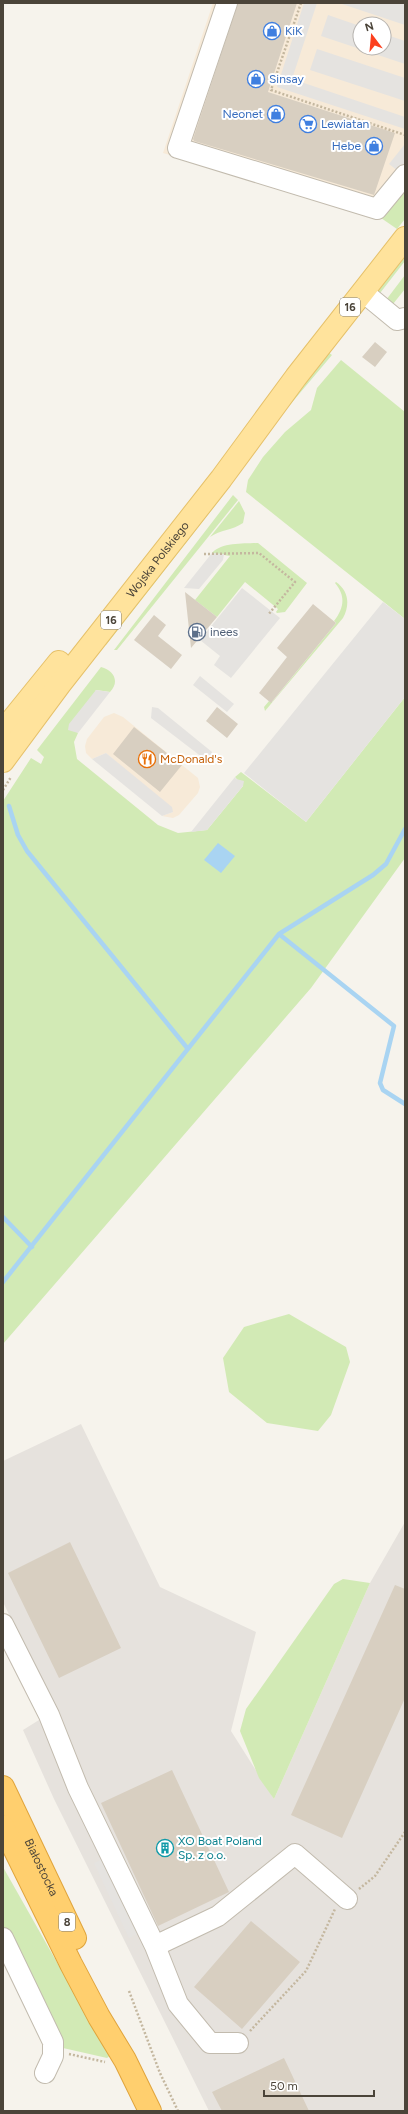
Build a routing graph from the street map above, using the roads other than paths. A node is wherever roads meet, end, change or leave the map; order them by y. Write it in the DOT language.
graph roads {
  1 [pos="226,3"];
  2 [pos="405,175"];
  3 [pos="405,238"];
  4 [pos="363,292"];
  5 [pos="405,318"];
  6 [pos="85,641"];
  7 [pos="3,731"];
  8 [pos="3,760"];
  9 [pos="3,1624"];
  10 [pos="3,1787"];
  11 [pos="3,1826"];
  12 [pos="347,1899"];
  13 [pos="3,1938"];
  14 [pos="155,1946"];
  15 [pos="238,2043"];
  16 [pos="125,2060"];
  17 [pos="46,2073"];
  18 [pos="150,2111"];
  1 -- 2 [label="lane"];
  3 -- 4 [label="main road, Wojska Polskiego / 16"];
  4 -- 5 [label="lane"];
  4 -- 6 [label="main road, Wojska Polskiego / 16"];
  6 -- 7 [label="main road, Wojska Polskiego / 16"];
  6 -- 8 [label="main road, Wojska Polskiego / 16"];
  9 -- 14 [label="lane"];
  10 -- 16 [label="highway, Białostocka / 8"];
  11 -- 16 [label="highway, Białostocka / 8"];
  12 -- 14 [label="lane"];
  13 -- 17 [label="lane"];
  14 -- 15 [label="lane"];
  16 -- 18 [label="highway, Białostocka / 8"];
}
